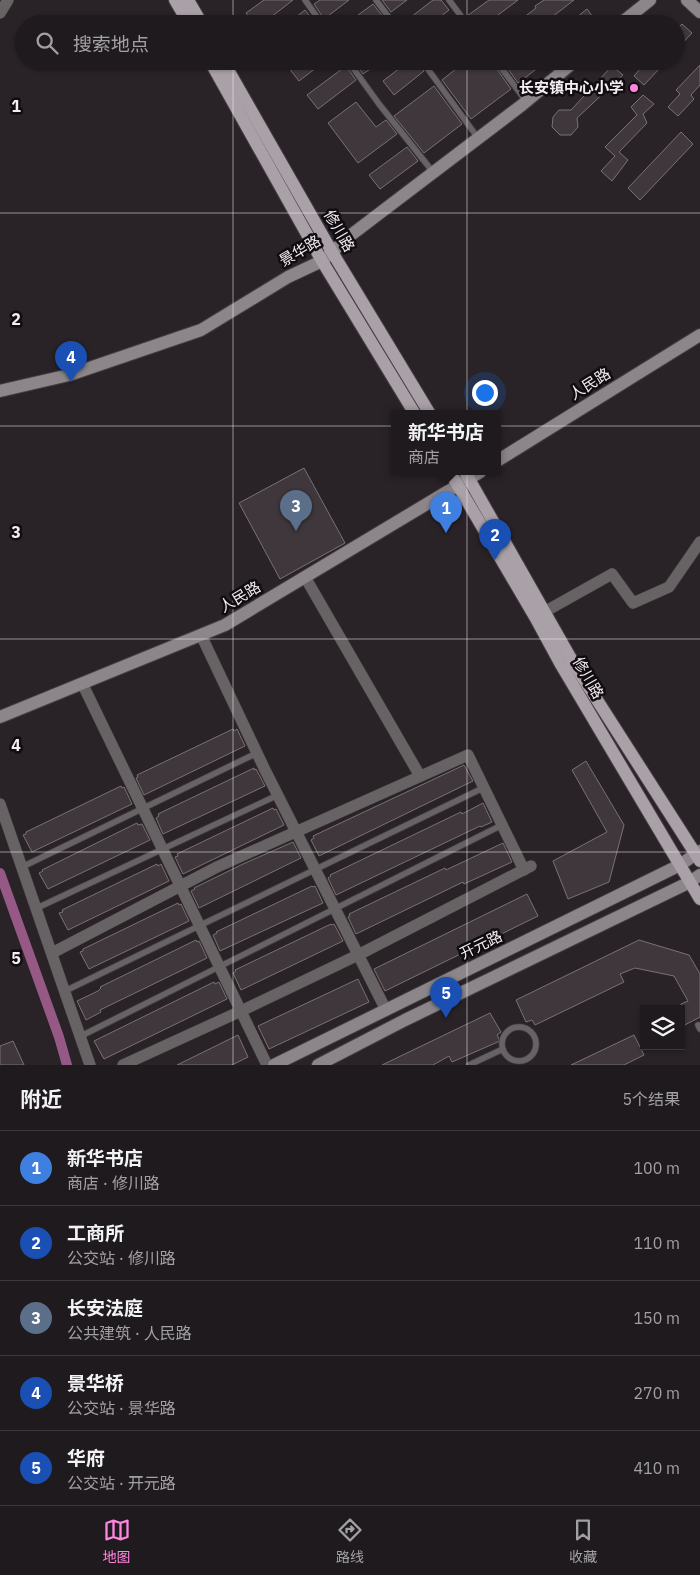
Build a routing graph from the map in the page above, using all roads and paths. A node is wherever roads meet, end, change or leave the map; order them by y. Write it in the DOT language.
graph roads {
  1 [pos="8,0"];
  2 [pos="175,0"];
  3 [pos="188,0"];
  4 [pos="305,0"];
  5 [pos="376,0"];
  6 [pos="449,0"];
  7 [pos="650,0"];
  8 [pos="687,0"];
  9 [pos="700,12"];
  10 [pos="0,13"];
  11 [pos="183,15"];
  12 [pos="197,15"];
  13 [pos="316,15"];
  14 [pos="387,15"];
  15 [pos="460,15"];
  16 [pos="631,15"];
  17 [pos="215,70"];
  18 [pos="228,70"];
  19 [pos="354,70"];
  20 [pos="429,70"];
  21 [pos="503,70"];
  22 [pos="564,70"];
  23 [pos="526,101"];
  24 [pos="478,138"];
  25 [pos="433,172"];
  26 [pos="332,252"];
  27 [pos="322,261"];
  28 [pos="700,335"];
  29 [pos="0,391"];
  30 [pos="413,410"];
  31 [pos="428,410"];
  32 [pos="501,459"];
  33 [pos="464,479"];
  34 [pos="700,542"];
  35 [pos="305,577"];
  36 [pos="540,614"];
  37 [pos="201,635"];
  38 [pos="82,683"];
  39 [pos="0,717"];
  40 [pos="257,753"];
  41 [pos="420,776"];
  42 [pos="484,788"];
  43 [pos="278,794"];
  44 [pos="0,804"];
  45 [pos="143,808"];
  46 [pos="502,825"];
  47 [pos="296,832"];
  48 [pos="162,849"];
  49 [pos="699,855"];
  50 [pos="680,865"];
  51 [pos="22,867"];
  52 [pos="315,870"];
  53 [pos="695,879"];
  54 [pos="180,886"];
  55 [pos="700,899"];
  56 [pos="37,908"];
  57 [pos="335,909"];
  58 [pos="200,926"];
  59 [pos="52,953"];
  60 [pos="358,955"];
  61 [pos="219,966"];
  62 [pos="65,991"];
  63 [pos="386,1010"];
  64 [pos="241,1011"];
  65 [pos="81,1036"];
  66 [pos="503,1049"];
  67 [pos="90,1065"];
  68 [pos="122,1065"];
  69 [pos="267,1065"];
  70 [pos="274,1065"];
  71 [pos="318,1065"];
  72 [pos="469,1065"];
  1 -- 10 [label="street"];
  2 -- 11 [label="main road"];
  3 -- 12 [label="main road"];
  4 -- 13 [label="lane"];
  5 -- 14 [label="lane"];
  6 -- 15 [label="lane"];
  7 -- 16 [label="street"];
  8 -- 9 [label="street"];
  17 -- 27 [label="main road, 修川路"];
  18 -- 26 [label="main road, 修川路"];
  19 -- 25 [label="lane"];
  20 -- 24 [label="lane"];
  21 -- 23 [label="lane"];
  22 -- 23 [label="street, 景华路"];
  23 -- 24 [label="street, 景华路"];
  24 -- 25 [label="street, 景华路"];
  25 -- 26 [label="street, 景华路"];
  26 -- 27 [label="street, 景华路"];
  26 -- 31 [label="main road, 修川路"];
  27 -- 29 [label="street, 景华路"];
  27 -- 30 [label="main road, 修川路"];
  28 -- 32 [label="street, 人民路"];
  33 -- 35 [label="street, 人民路"];
  33 -- 36 [label="main road, 修川路"];
  34 -- 36 [label="street"];
  35 -- 37 [label="street, 人民路"];
  35 -- 41 [label="street"];
  36 -- 49 [label="main road, 修川路"];
  36 -- 50 [label="main road, 修川路"];
  37 -- 38 [label="street, 人民路"];
  37 -- 40 [label="street"];
  38 -- 39 [label="street, 人民路"];
  38 -- 45 [label="street"];
  40 -- 43 [label="street"];
  40 -- 45 [label="lane"];
  41 -- 42 [label="street"];
  41 -- 47 [label="street"];
  42 -- 46 [label="street"];
  42 -- 52 [label="lane"];
  43 -- 47 [label="street"];
  43 -- 48 [label="lane"];
  44 -- 51 [label="street"];
  45 -- 48 [label="street"];
  45 -- 51 [label="lane"];
  46 -- 57 [label="lane"];
  46 -- 60 [label="street"];
  47 -- 52 [label="street"];
  47 -- 54 [label="street"];
  48 -- 54 [label="street"];
  48 -- 56 [label="lane"];
  49 -- 50 [label="street, 开元路"];
  50 -- 53 [label="main road, 修川路"];
  50 -- 63 [label="street, 开元路"];
  51 -- 56 [label="street"];
  52 -- 57 [label="street"];
  52 -- 58 [label="lane"];
  53 -- 55 [label="main road, 修川路"];
  53 -- 71 [label="street"];
  54 -- 58 [label="street"];
  54 -- 59 [label="street"];
  56 -- 59 [label="street"];
  57 -- 60 [label="street"];
  57 -- 61 [label="lane"];
  58 -- 61 [label="street"];
  58 -- 62 [label="lane"];
  59 -- 62 [label="street"];
  60 -- 63 [label="street"];
  60 -- 64 [label="street"];
  61 -- 64 [label="street"];
  61 -- 65 [label="lane"];
  62 -- 65 [label="street"];
  63 -- 70 [label="street, 开元路"];
  64 -- 68 [label="street"];
  64 -- 69 [label="street"];
  65 -- 67 [label="street"];
  66 -- 66 [label="lane"];
  66 -- 72 [label="lane"];
}
